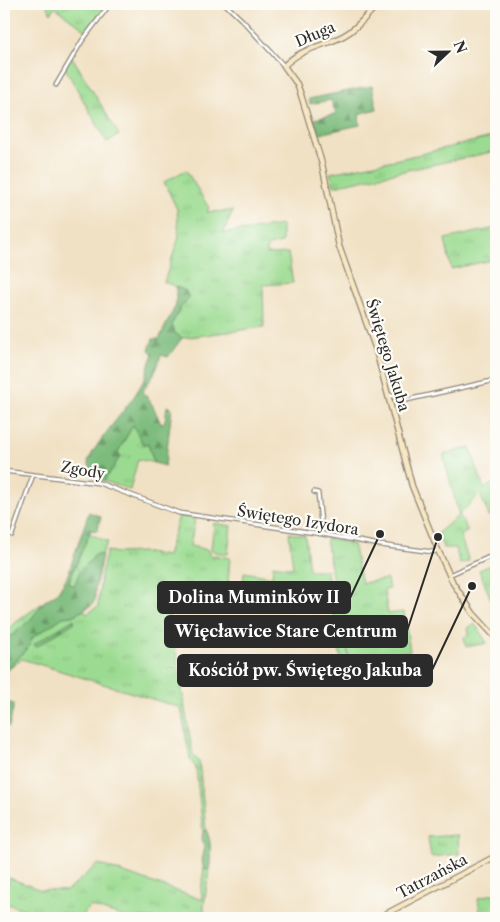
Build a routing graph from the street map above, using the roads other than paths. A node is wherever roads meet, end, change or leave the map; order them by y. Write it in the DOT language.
graph roads {
  1 [pos="110,4"];
  2 [pos="225,4"];
  3 [pos="378,4"];
  4 [pos="284,66"];
  5 [pos="56,85"];
  6 [pos="496,380"];
  7 [pos="388,394"];
  8 [pos="4,471"];
  9 [pos="33,475"];
  10 [pos="314,492"];
  11 [pos="156,504"];
  12 [pos="322,534"];
  13 [pos="12,535"];
  14 [pos="438,550"];
  15 [pos="496,554"];
  16 [pos="449,575"];
  17 [pos="496,638"];
  18 [pos="496,856"];
  19 [pos="378,918"];
  1 -- 5 [label="street"];
  2 -- 4 [label="street"];
  3 -- 4 [label="street, Długa"];
  4 -- 7 [label="street, Świętego Jakuba"];
  6 -- 7 [label="street"];
  7 -- 14 [label="street, Świętego Jakuba"];
  8 -- 9 [label="street, Zgody"];
  9 -- 11 [label="street, Zgody"];
  9 -- 13 [label="street"];
  10 -- 12 [label="street"];
  11 -- 12 [label="street, Świętego Izydora"];
  12 -- 14 [label="street, Świętego Izydora"];
  14 -- 16 [label="street, Świętego Jakuba"];
  15 -- 16 [label="street"];
  16 -- 17 [label="street, Świętego Jakuba"];
  18 -- 19 [label="street, Tatrzańska"];
}
